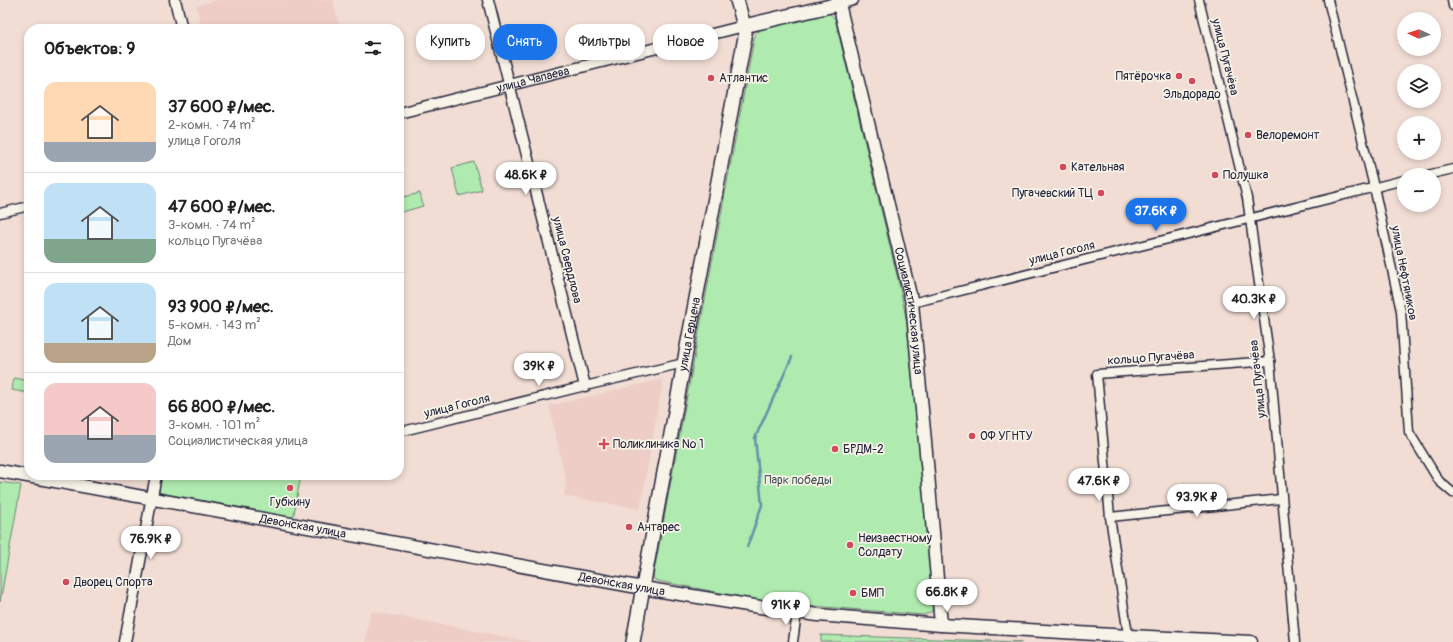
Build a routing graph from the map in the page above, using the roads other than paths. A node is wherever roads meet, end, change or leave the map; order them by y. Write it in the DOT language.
graph roads {
  1 [pos="175,0"];
  2 [pos="488,0"];
  3 [pos="738,0"];
  4 [pos="853,0"];
  5 [pos="1199,0"];
  6 [pos="1328,0"];
  7 [pos="1452,0"];
  8 [pos="838,2"];
  9 [pos="1453,6"];
  10 [pos="181,24"];
  11 [pos="744,26"];
  12 [pos="509,85"];
  13 [pos="404,113"];
  14 [pos="1453,169"];
  15 [pos="1441,172"];
  16 [pos="1397,182"];
  17 [pos="1374,187"];
  18 [pos="24,207"];
  19 [pos="0,213"];
  20 [pos="1250,218"];
  21 [pos="912,303"];
  22 [pos="1270,361"];
  23 [pos="684,363"];
  24 [pos="585,386"];
  25 [pos="404,431"];
  26 [pos="0,471"];
  27 [pos="24,475"];
  28 [pos="49,480"];
  29 [pos="155,480"];
  30 [pos="1453,493"];
  31 [pos="151,499"];
  32 [pos="1281,499"];
  33 [pos="1110,517"];
  34 [pos="643,588"];
  35 [pos="798,612"];
  36 [pos="941,625"];
  37 [pos="1129,635"];
  38 [pos="1212,641"];
  39 [pos="125,642"];
  40 [pos="633,642"];
  41 [pos="793,642"];
  42 [pos="1251,642"];
  43 [pos="1296,642"];
  1 -- 10 [label="street"];
  2 -- 12 [label="street, улица Свердлова"];
  3 -- 11 [label="main road, улица Герцена"];
  4 -- 8 [label="street, улица Чапаева"];
  5 -- 20 [label="street, улица Пугачёва"];
  6 -- 17 [label="street, улица Нефтяников"];
  7 -- 9 [label="street"];
  8 -- 11 [label="main road, улица Чапаева"];
  8 -- 21 [label="main road, Социалистическая улица"];
  11 -- 12 [label="street, улица Чапаева"];
  11 -- 23 [label="main road, улица Герцена"];
  12 -- 13 [label="street, улица Чапаева"];
  12 -- 24 [label="street, улица Свердлова"];
  14 -- 15 [label="street"];
  16 -- 17 [label="street, улица Гоголя"];
  17 -- 20 [label="street, улица Гоголя"];
  17 -- 30 [label="street, улица Нефтяников"];
  18 -- 19 [label="street"];
  20 -- 21 [label="street, улица Гоголя"];
  20 -- 22 [label="street, улица Пугачёва"];
  21 -- 36 [label="main road, Социалистическая улица"];
  22 -- 32 [label="street, улица Пугачёва"];
  22 -- 33 [label="street, кольцо Пугачёва"];
  23 -- 24 [label="street, улица Гоголя"];
  23 -- 34 [label="main road, улица Герцена"];
  24 -- 25 [label="street, улица Гоголя"];
  26 -- 27 [label="main road, Девонская улица"];
  28 -- 31 [label="main road, Девонская улица"];
  29 -- 31 [label="street"];
  31 -- 34 [label="main road, Девонская улица"];
  31 -- 39 [label="street"];
  32 -- 33 [label="street"];
  32 -- 43 [label="street, улица Пугачёва"];
  33 -- 37 [label="street, кольцо Пугачёва"];
  34 -- 35 [label="main road, Девонская улица"];
  34 -- 40 [label="main road, улица Герцена"];
  35 -- 36 [label="main road, Девонская улица"];
  35 -- 41 [label="street"];
  36 -- 37 [label="main road, Девонская улица"];
  37 -- 38 [label="main road, Девонская улица"];
  38 -- 42 [label="main road, Девонская улица"];
}
